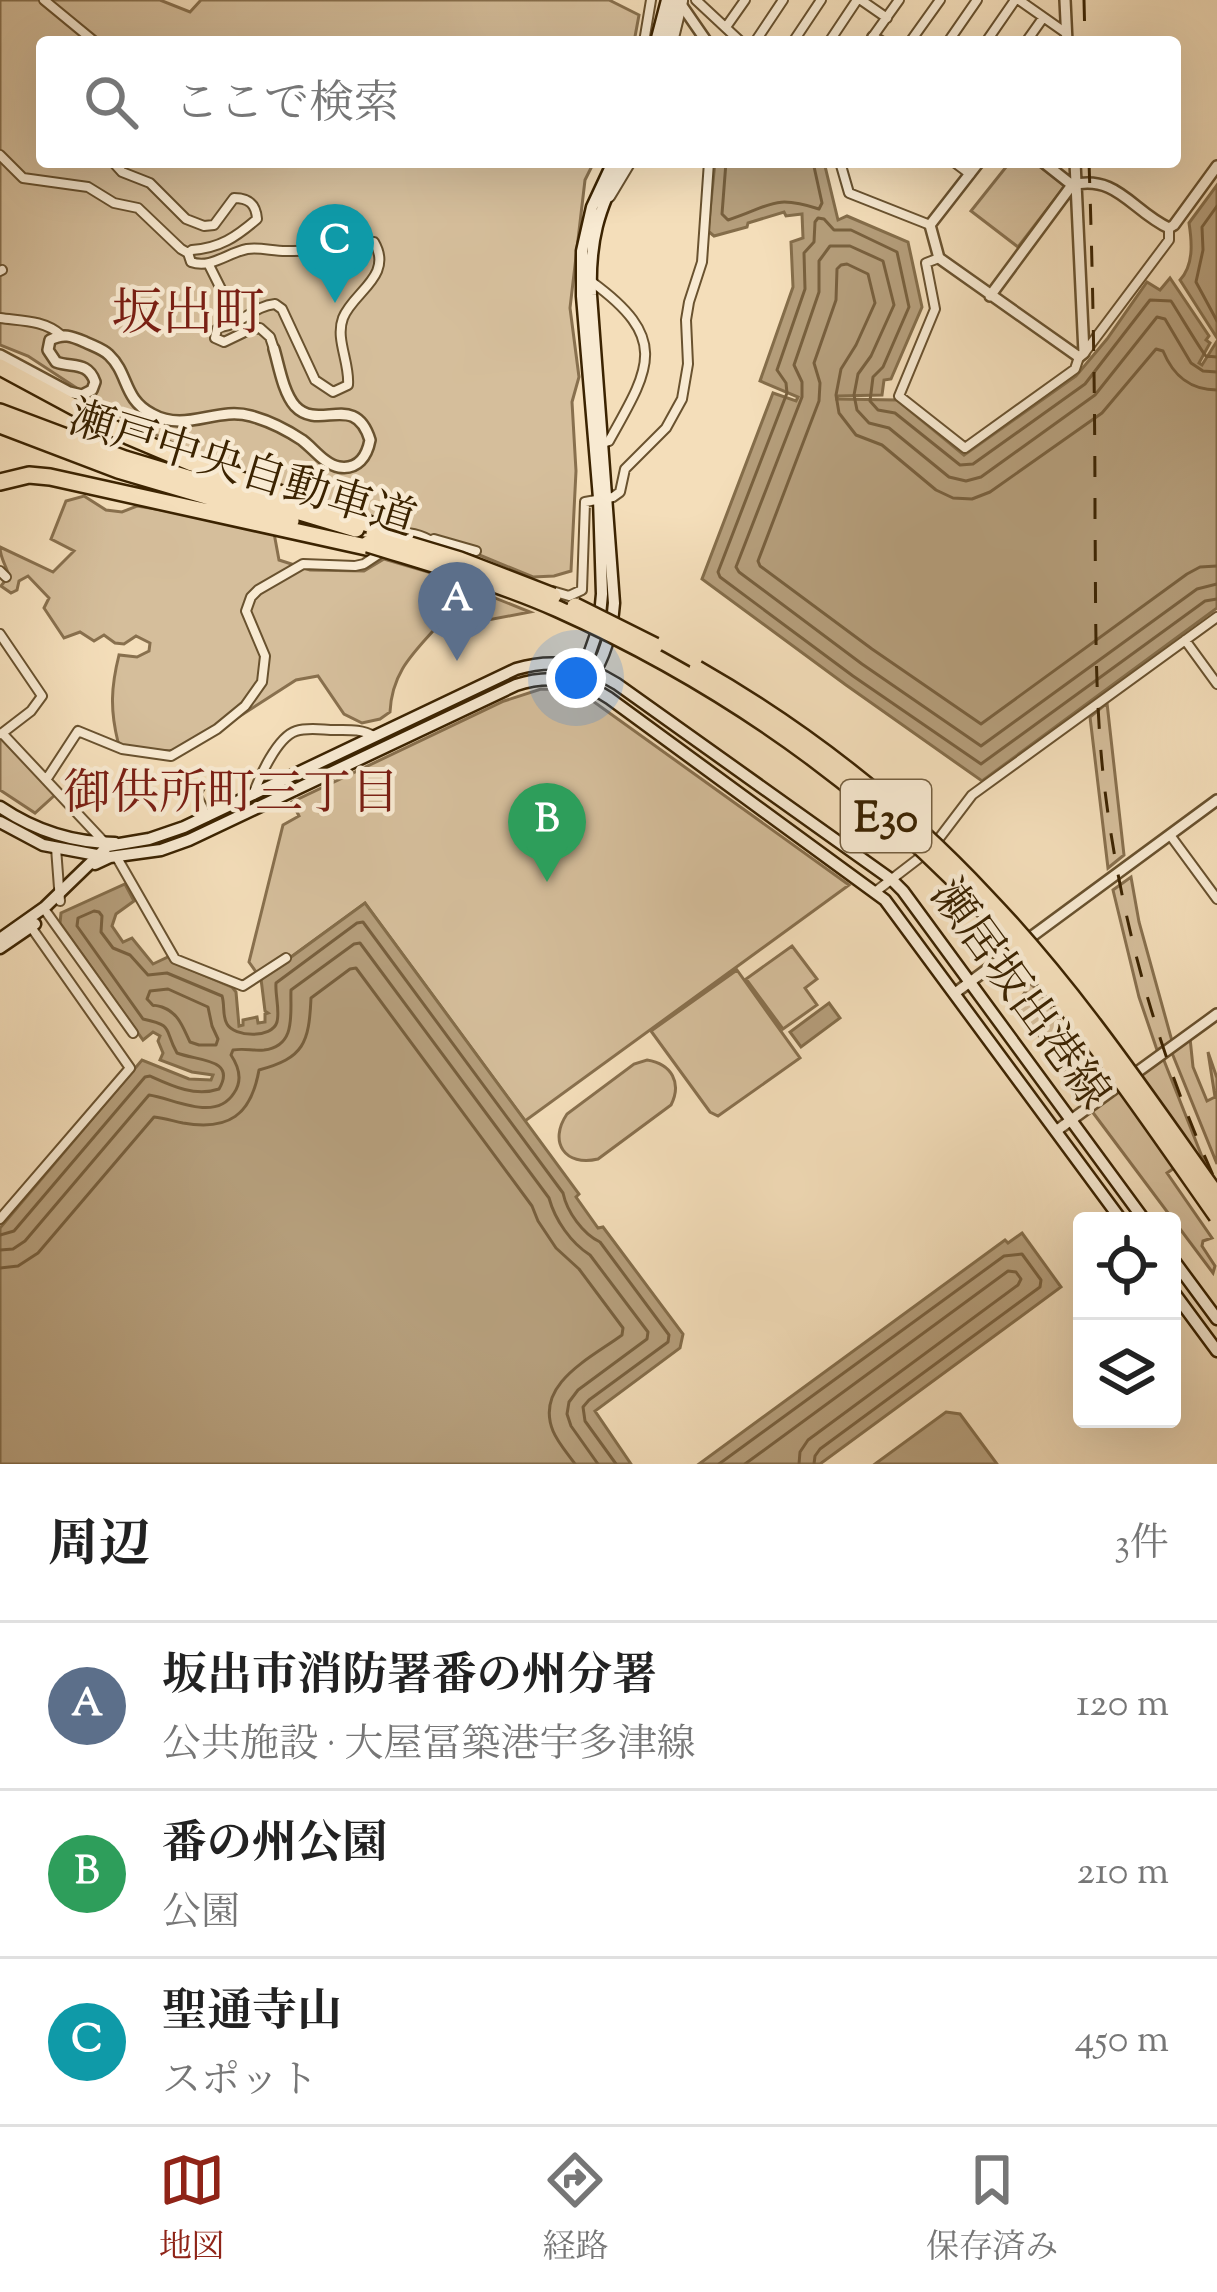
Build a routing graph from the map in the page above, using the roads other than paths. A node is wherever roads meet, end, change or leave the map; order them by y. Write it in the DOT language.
graph roads {
  1 [pos="44,0"];
  2 [pos="651,0"];
  3 [pos="696,0"];
  4 [pos="745,0"];
  5 [pos="783,0"];
  6 [pos="821,0"];
  7 [pos="859,0"];
  8 [pos="899,0"];
  9 [pos="940,0"];
  10 [pos="977,0"];
  11 [pos="1017,0"];
  12 [pos="1065,0"];
  13 [pos="674,4"];
  14 [pos="887,18"];
  15 [pos="1043,18"];
  16 [pos="726,27"];
  17 [pos="88,36"];
  18 [pos="645,36"];
  19 [pos="666,36"];
  20 [pos="702,36"];
  21 [pos="735,36"];
  22 [pos="759,36"];
  23 [pos="797,36"];
  24 [pos="833,36"];
  25 [pos="876,36"];
  26 [pos="914,36"];
  27 [pos="952,36"];
  28 [pos="990,36"];
  29 [pos="1030,36"];
  30 [pos="1064,36"];
  31 [pos="1066,36"];
  32 [pos="0,155"];
  33 [pos="1217,166"];
  34 [pos="118,168"];
  35 [pos="609,168"];
  36 [pos="624,168"];
  37 [pos="709,168"];
  38 [pos="842,168"];
  39 [pos="962,168"];
  40 [pos="974,168"];
  41 [pos="1051,168"];
  42 [pos="1075,168"];
  43 [pos="970,174"];
  44 [pos="1074,184"];
  45 [pos="930,225"];
  46 [pos="1169,228"];
  47 [pos="188,254"];
  48 [pos="939,258"];
  49 [pos="209,265"];
  50 [pos="586,281"];
  51 [pos="990,296"];
  52 [pos="0,318"];
  53 [pos="221,327"];
  54 [pos="61,335"];
  55 [pos="274,349"];
  56 [pos="0,355"];
  57 [pos="1082,355"];
  58 [pos="592,363"];
  59 [pos="0,367"];
  60 [pos="0,412"];
  61 [pos="0,425"];
  62 [pos="603,443"];
  63 [pos="0,482"];
  64 [pos="603,498"];
  65 [pos="427,537"];
  66 [pos="372,538"];
  67 [pos="476,551"];
  68 [pos="1217,617"];
  69 [pos="0,634"];
  70 [pos="595,637"];
  71 [pos="1185,640"];
  72 [pos="517,669"];
  73 [pos="590,669"];
  74 [pos="585,684"];
  75 [pos="1217,684"];
  76 [pos="433,709"];
  77 [pos="440,722"];
  78 [pos="1,734"];
  79 [pos="375,737"];
  80 [pos="46,780"];
  81 [pos="170,782"];
  82 [pos="1217,800"];
  83 [pos="256,801"];
  84 [pos="0,806"];
  85 [pos="207,817"];
  86 [pos="0,822"];
  87 [pos="1170,835"];
  88 [pos="64,846"];
  89 [pos="112,847"];
  90 [pos="89,863"];
  91 [pos="892,880"];
  92 [pos="875,892"];
  93 [pos="59,898"];
  94 [pos="1217,899"];
  95 [pos="47,913"];
  96 [pos="31,927"];
  97 [pos="3,939"];
  98 [pos="286,958"];
  99 [pos="970,982"];
  100 [pos="955,993"];
  101 [pos="1217,1014"];
  102 [pos="133,1033"];
  103 [pos="1071,1120"];
  104 [pos="1056,1131"];
  105 [pos="1217,1196"];
  106 [pos="1115,1212"];
  107 [pos="1138,1212"];
  108 [pos="1217,1216"];
  109 [pos="0,1219"];
  110 [pos="1181,1270"];
  111 [pos="1181,1302"];
  112 [pos="1217,1319"];
  113 [pos="1217,1351"];
  1 -- 17 [label="street"];
  2 -- 18 [label="street"];
  3 -- 16 [label="street"];
  4 -- 16 [label="street"];
  5 -- 22 [label="street"];
  6 -- 23 [label="street"];
  7 -- 14 [label="street"];
  7 -- 24 [label="street"];
  8 -- 14 [label="street"];
  9 -- 26 [label="street"];
  10 -- 27 [label="street"];
  11 -- 15 [label="street"];
  11 -- 28 [label="street"];
  12 -- 31 [label="street"];
  13 -- 19 [label="main road"];
  13 -- 20 [label="street"];
  14 -- 25 [label="street"];
  15 -- 29 [label="street"];
  15 -- 30 [label="street"];
  16 -- 21 [label="street"];
  32 -- 47 [label="street"];
  33 -- 46 [label="street"];
  34 -- 47 [label="street"];
  35 -- 50 [label="main road"];
  36 -- 50 [label="main road"];
  37 -- 64 [label="street"];
  38 -- 45 [label="street"];
  39 -- 43 [label="street"];
  40 -- 43 [label="street"];
  41 -- 44 [label="street"];
  42 -- 44 [label="street"];
  43 -- 45 [label="street"];
  44 -- 46 [label="street"];
  44 -- 51 [label="street"];
  44 -- 57 [label="street"];
  45 -- 48 [label="street"];
  46 -- 57 [label="street"];
  47 -- 49 [label="street"];
  48 -- 51 [label="street"];
  48 -- 57 [label="street"];
  49 -- 53 [label="street"];
  49 -- 53 [label="street"];
  50 -- 58 [label="main road"];
  50 -- 62 [label="street"];
  51 -- 57 [label="street"];
  52 -- 54 [label="street"];
  53 -- 55 [label="street"];
  54 -- 55 [label="street"];
  54 -- 56 [label="street"];
  58 -- 62 [label="main road"];
  58 -- 64 [label="main road"];
  59 -- 66 [label="highway"];
  60 -- 66 [label="highway, 瀬戸中央自動車道"];
  61 -- 66 [label="highway, 瀬戸中央自動車道"];
  62 -- 64 [label="main road"];
  63 -- 66 [label="highway"];
  64 -- 65 [label="street"];
  64 -- 70 [label="main road"];
  64 -- 73 [label="main road"];
  65 -- 67 [label="street"];
  65 -- 80 [label="street"];
  66 -- 105 [label="highway, E30, bridge"];
  66 -- 108 [label="highway, 瀬戸中央自動車道 / E30, bridge"];
  68 -- 71 [label="street"];
  69 -- 78 [label="street"];
  70 -- 72 [label="main road"];
  70 -- 73 [label="main road"];
  71 -- 75 [label="street"];
  71 -- 91 [label="street"];
  72 -- 73 [label="main road"];
  72 -- 76 [label="main road"];
  73 -- 74 [label="main road"];
  73 -- 91 [label="main road, 瀬居坂出港線"];
  74 -- 77 [label="main road"];
  74 -- 92 [label="main road, 瀬居坂出港線"];
  76 -- 77 [label="main road"];
  76 -- 79 [label="main road"];
  77 -- 83 [label="main road"];
  78 -- 80 [label="street"];
  79 -- 83 [label="main road"];
  79 -- 83 [label="street"];
  80 -- 89 [label="street"];
  81 -- 85 [label="street"];
  82 -- 87 [label="street"];
  83 -- 85 [label="main road"];
  83 -- 89 [label="main road"];
  84 -- 88 [label="main road"];
  85 -- 89 [label="main road"];
  86 -- 88 [label="main road"];
  87 -- 94 [label="street"];
  87 -- 99 [label="street"];
  88 -- 89 [label="main road"];
  88 -- 90 [label="main road"];
  88 -- 90 [label="main road"];
  88 -- 93 [label="street"];
  89 -- 90 [label="main road"];
  89 -- 98 [label="street"];
  90 -- 93 [label="main road"];
  91 -- 92 [label="street"];
  91 -- 99 [label="main road, 瀬居坂出港線"];
  92 -- 100 [label="main road, 瀬居坂出港線"];
  93 -- 95 [label="main road"];
  93 -- 97 [label="main road"];
  95 -- 96 [label="main road"];
  95 -- 102 [label="street"];
  96 -- 97 [label="main road"];
  96 -- 109 [label="street"];
  99 -- 100 [label="street"];
  99 -- 103 [label="main road, 瀬居坂出港線"];
  100 -- 104 [label="main road, 瀬居坂出港線"];
  101 -- 103 [label="street"];
  103 -- 104 [label="street"];
  103 -- 107 [label="main road, 瀬居坂出港線"];
  104 -- 106 [label="main road, 瀬居坂出港線"];
  110 -- 112 [label="main road"];
  111 -- 113 [label="main road"];
}
